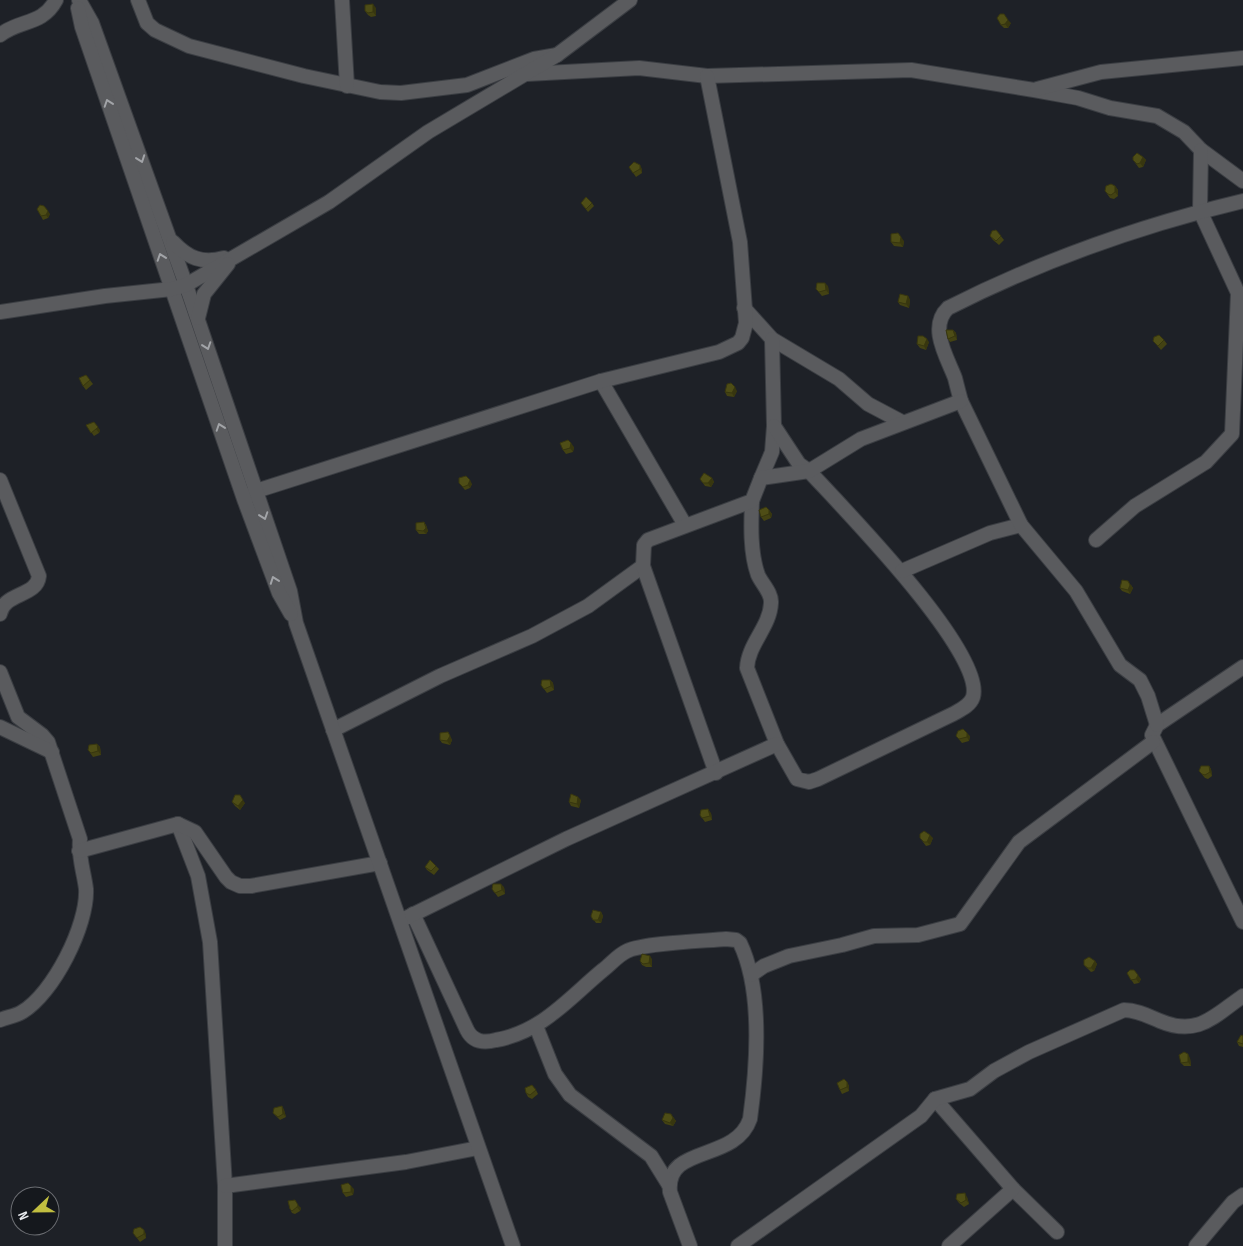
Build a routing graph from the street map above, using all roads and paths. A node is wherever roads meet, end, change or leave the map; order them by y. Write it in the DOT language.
graph roads {
  1 [pos="56,0"];
  2 [pos="77,0"];
  3 [pos="138,0"];
  4 [pos="342,0"];
  5 [pos="624,2"];
  6 [pos="0,35"];
  7 [pos="557,55"];
  8 [pos="1243,58"];
  9 [pos="527,74"];
  10 [pos="707,76"];
  11 [pos="348,86"];
  12 [pos="1034,90"];
  13 [pos="1202,150"];
  14 [pos="1243,181"];
  15 [pos="1243,201"];
  16 [pos="1200,211"];
  17 [pos="169,238"];
  18 [pos="235,256"];
  19 [pos="186,285"];
  20 [pos="172,289"];
  21 [pos="1241,295"];
  22 [pos="744,308"];
  23 [pos="0,311"];
  24 [pos="198,320"];
  25 [pos="772,339"];
  26 [pos="601,381"];
  27 [pos="961,401"];
  28 [pos="902,422"];
  29 [pos="774,426"];
  30 [pos="809,471"];
  31 [pos="761,478"];
  32 [pos="0,480"];
  33 [pos="250,495"];
  34 [pos="752,501"];
  35 [pos="685,525"];
  36 [pos="1021,525"];
  37 [pos="1096,540"];
  38 [pos="643,566"];
  39 [pos="902,571"];
  40 [pos="0,614"];
  41 [pos="1243,667"];
  42 [pos="0,672"];
  43 [pos="1157,725"];
  44 [pos="0,727"];
  45 [pos="333,730"];
  46 [pos="1153,742"];
  47 [pos="777,744"];
  48 [pos="52,752"];
  49 [pos="716,773"];
  50 [pos="178,824"];
  51 [pos="79,851"];
  52 [pos="380,863"];
  53 [pos="1241,915"];
  54 [pos="407,918"];
  55 [pos="751,975"];
  56 [pos="1243,996"];
  57 [pos="0,1020"];
  58 [pos="536,1026"];
  59 [pos="935,1099"];
  60 [pos="478,1148"];
  61 [pos="669,1185"];
  62 [pos="225,1186"];
  63 [pos="1013,1189"];
  64 [pos="1243,1195"];
  65 [pos="1057,1232"];
  66 [pos="224,1246"];
  67 [pos="512,1246"];
  68 [pos="690,1246"];
  69 [pos="738,1246"];
  70 [pos="949,1246"];
  71 [pos="1196,1246"];
  1 -- 6 [label="street"];
  2 -- 17 [label="street, one-way"];
  20 -- 2 [label="street, one-way"];
  3 -- 11 [label="street"];
  4 -- 11 [label="street"];
  5 -- 7 [label="street"];
  7 -- 9 [label="street"];
  7 -- 11 [label="street"];
  8 -- 12 [label="street"];
  9 -- 10 [label="street"];
  9 -- 18 [label="street"];
  10 -- 12 [label="street"];
  10 -- 22 [label="street"];
  12 -- 13 [label="street"];
  13 -- 14 [label="street"];
  13 -- 16 [label="street"];
  15 -- 16 [label="street"];
  16 -- 21 [label="street"];
  16 -- 27 [label="street"];
  17 -- 18 [label="street"];
  17 -- 19 [label="street"];
  18 -- 19 [label="street"];
  18 -- 24 [label="street"];
  19 -- 20 [label="street"];
  19 -- 24 [label="street"];
  20 -- 23 [label="street"];
  33 -- 20 [label="street, one-way"];
  21 -- 37 [label="street"];
  22 -- 25 [label="street"];
  22 -- 26 [label="street"];
  24 -- 33 [label="street, one-way"];
  25 -- 28 [label="street"];
  25 -- 29 [label="street"];
  26 -- 33 [label="street"];
  26 -- 35 [label="street"];
  27 -- 28 [label="street"];
  27 -- 36 [label="street"];
  28 -- 30 [label="street"];
  29 -- 30 [label="street"];
  29 -- 31 [label="street"];
  30 -- 31 [label="street"];
  30 -- 39 [label="street"];
  31 -- 34 [label="street"];
  32 -- 40 [label="street"];
  33 -- 45 [label="street"];
  34 -- 35 [label="street"];
  34 -- 47 [label="street"];
  35 -- 38 [label="street"];
  36 -- 39 [label="street"];
  36 -- 43 [label="street"];
  38 -- 45 [label="street"];
  38 -- 49 [label="street"];
  39 -- 47 [label="street"];
  41 -- 43 [label="street"];
  42 -- 48 [label="street"];
  43 -- 46 [label="street"];
  44 -- 48 [label="street"];
  45 -- 52 [label="street"];
  46 -- 53 [label="street"];
  46 -- 55 [label="street"];
  47 -- 49 [label="street"];
  48 -- 51 [label="street"];
  49 -- 54 [label="street"];
  50 -- 51 [label="street"];
  50 -- 52 [label="street"];
  50 -- 62 [label="street"];
  51 -- 57 [label="street"];
  52 -- 54 [label="street"];
  54 -- 58 [label="street"];
  54 -- 60 [label="street"];
  55 -- 58 [label="street"];
  55 -- 61 [label="street"];
  56 -- 59 [label="street"];
  58 -- 61 [label="street"];
  59 -- 63 [label="street"];
  59 -- 69 [label="street"];
  60 -- 62 [label="street"];
  60 -- 67 [label="street"];
  61 -- 68 [label="street"];
  62 -- 66 [label="street"];
  63 -- 65 [label="street"];
  63 -- 70 [label="street"];
  64 -- 71 [label="street"];
}
